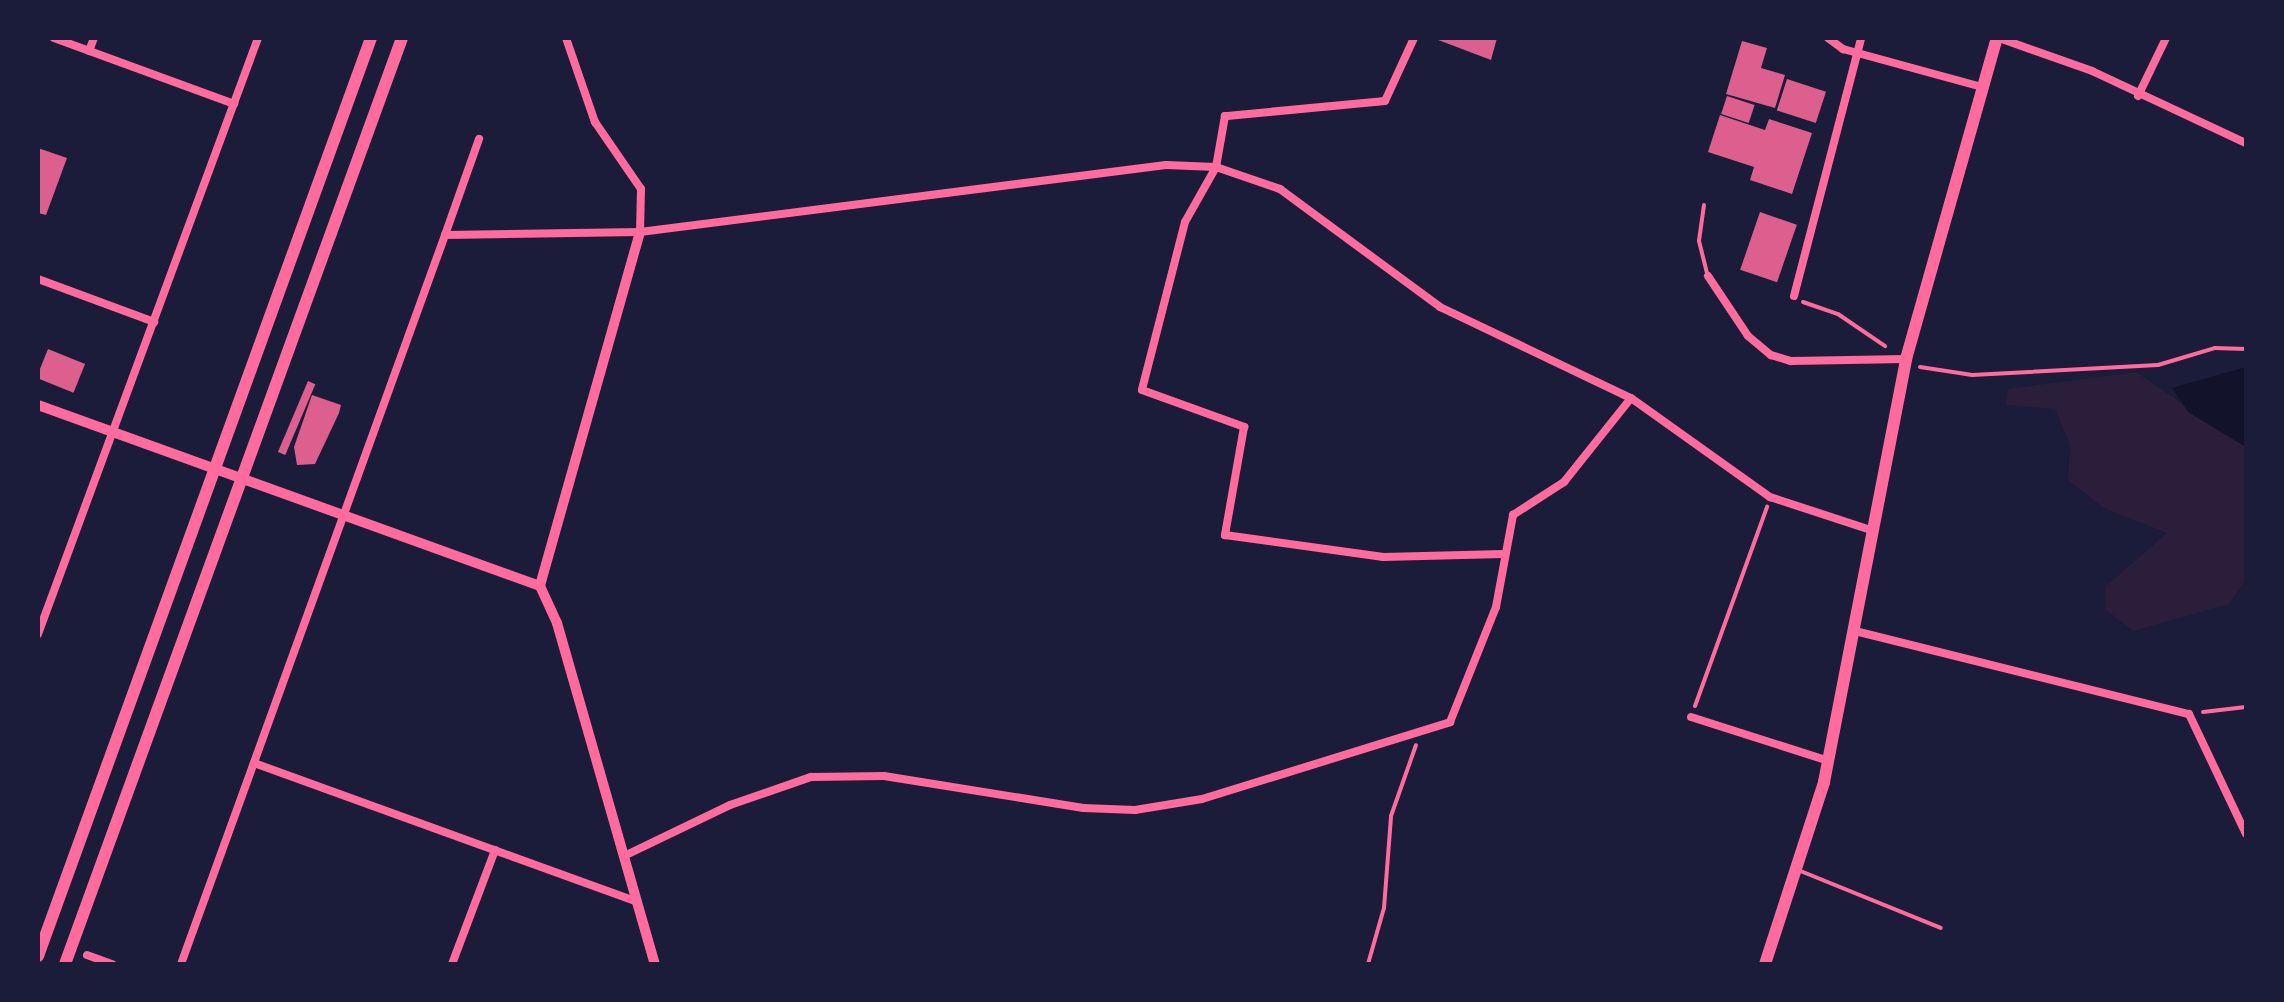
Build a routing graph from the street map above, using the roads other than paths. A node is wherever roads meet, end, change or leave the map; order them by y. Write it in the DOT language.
graph roads {
  1 [pos="54,38"];
  2 [pos="94,38"];
  3 [pos="258,38"];
  4 [pos="371,38"];
  5 [pos="402,38"];
  6 [pos="566,38"];
  7 [pos="1414,38"];
  8 [pos="1828,38"];
  9 [pos="1861,38"];
  10 [pos="1998,38"];
  11 [pos="2166,38"];
  12 [pos="89,51"];
  13 [pos="1859,54"];
  14 [pos="1982,87"];
  15 [pos="2138,96"];
  16 [pos="234,104"];
  17 [pos="479,139"];
  18 [pos="2246,143"];
  19 [pos="1216,167"];
  20 [pos="1704,205"];
  21 [pos="640,232"];
  22 [pos="445,235"];
  23 [pos="1708,276"];
  24 [pos="38,279"];
  25 [pos="1794,296"];
  26 [pos="154,322"];
  27 [pos="1905,362"];
  28 [pos="1631,398"];
  29 [pos="38,405"];
  30 [pos="113,433"];
  31 [pos="215,472"];
  32 [pos="240,481"];
  33 [pos="344,517"];
  34 [pos="1871,530"];
  35 [pos="1503,554"];
  36 [pos="540,586"];
  37 [pos="1855,631"];
  38 [pos="38,634"];
  39 [pos="1691,717"];
  40 [pos="1829,761"];
  41 [pos="254,763"];
  42 [pos="2246,834"];
  43 [pos="495,850"];
  44 [pos="624,856"];
  45 [pos="1796,869"];
  46 [pos="636,901"];
  47 [pos="1941,928"];
  48 [pos="87,955"];
  49 [pos="38,956"];
  50 [pos="65,964"];
  51 [pos="112,964"];
  52 [pos="181,964"];
  53 [pos="452,964"];
  54 [pos="655,964"];
  55 [pos="1765,964"];
  1 -- 12 [label="street"];
  2 -- 12 [label="street"];
  3 -- 16 [label="street"];
  4 -- 31 [label="main road"];
  5 -- 32 [label="main road"];
  6 -- 21 [label="street"];
  7 -- 19 [label="street"];
  8 -- 13 [label="street"];
  9 -- 13 [label="street"];
  10 -- 14 [label="main road"];
  10 -- 15 [label="street"];
  11 -- 15 [label="street"];
  12 -- 16 [label="street"];
  13 -- 14 [label="street"];
  13 -- 25 [label="street"];
  14 -- 27 [label="main road"];
  15 -- 18 [label="street"];
  16 -- 26 [label="street"];
  17 -- 22 [label="street"];
  19 -- 21 [label="street"];
  19 -- 28 [label="street"];
  19 -- 35 [label="street"];
  20 -- 23 [label="lane"];
  21 -- 22 [label="street"];
  21 -- 36 [label="street"];
  22 -- 33 [label="street"];
  23 -- 27 [label="street"];
  24 -- 26 [label="street"];
  26 -- 30 [label="street"];
  27 -- 34 [label="main road"];
  28 -- 34 [label="street"];
  28 -- 35 [label="street"];
  29 -- 30 [label="street"];
  30 -- 31 [label="street"];
  30 -- 38 [label="street"];
  31 -- 32 [label="street"];
  31 -- 49 [label="main road"];
  32 -- 33 [label="street"];
  32 -- 50 [label="main road"];
  33 -- 36 [label="street"];
  33 -- 41 [label="street"];
  34 -- 37 [label="main road"];
  35 -- 44 [label="street"];
  36 -- 44 [label="street"];
  37 -- 40 [label="main road"];
  37 -- 42 [label="street"];
  39 -- 40 [label="street"];
  40 -- 45 [label="main road"];
  41 -- 43 [label="street"];
  41 -- 52 [label="street"];
  43 -- 46 [label="street"];
  43 -- 53 [label="street"];
  44 -- 46 [label="street"];
  45 -- 47 [label="lane"];
  45 -- 55 [label="main road"];
  46 -- 54 [label="street"];
  48 -- 51 [label="street"];
}
